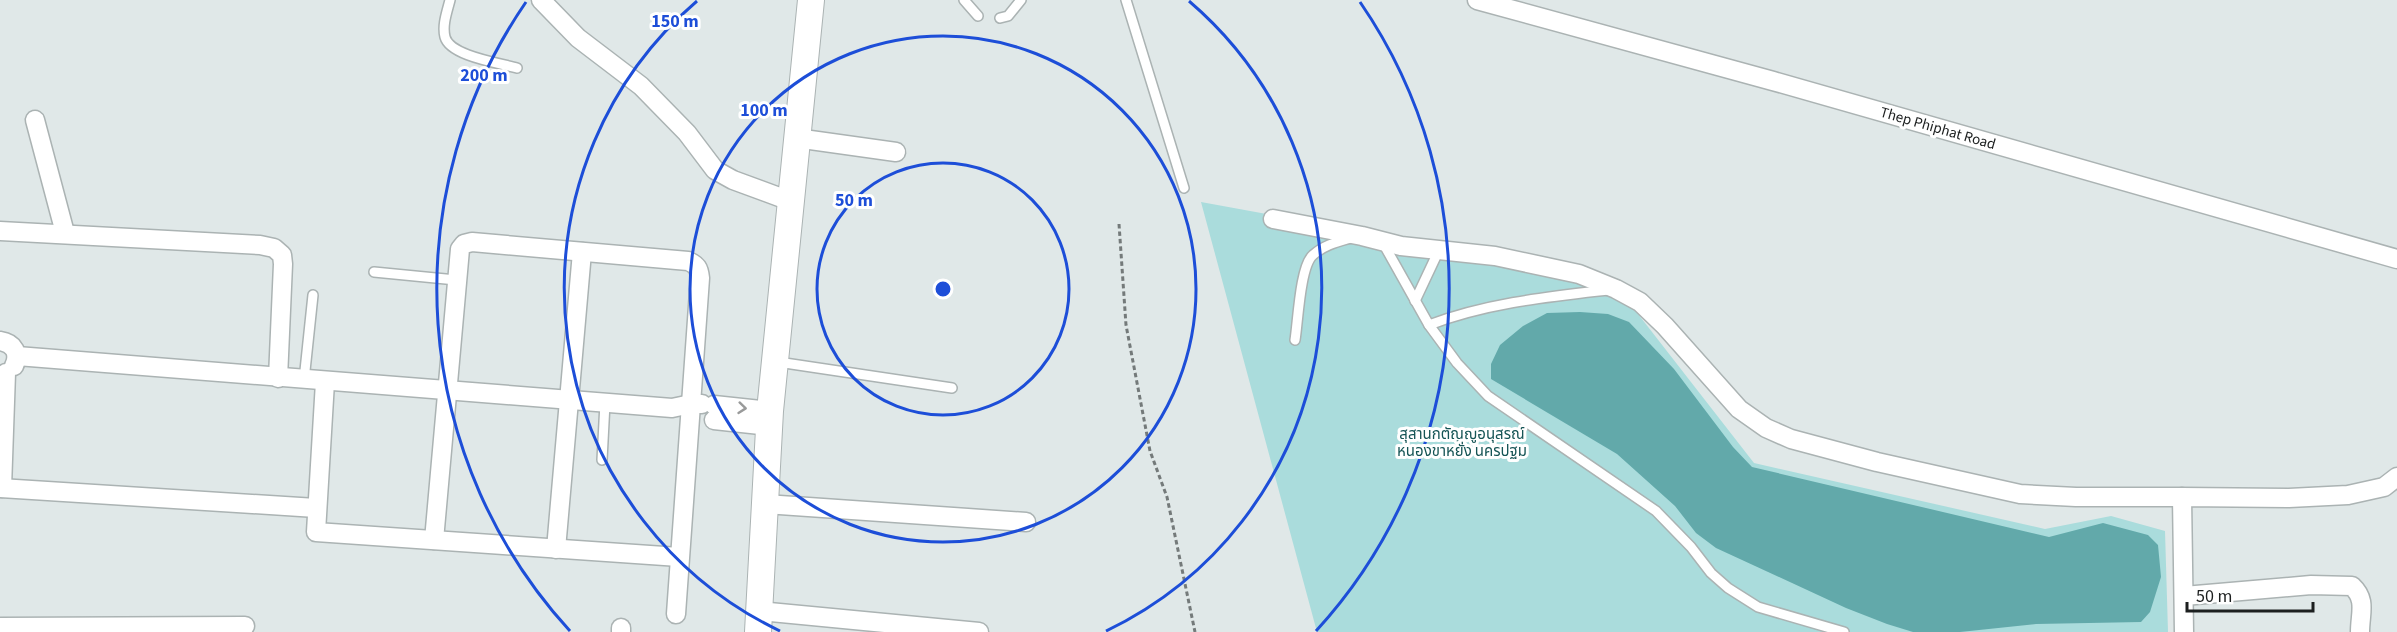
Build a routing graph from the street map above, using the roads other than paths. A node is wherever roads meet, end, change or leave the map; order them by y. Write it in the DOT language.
graph roads {
  1 [pos="450,0"];
  2 [pos="541,0"];
  3 [pos="811,0"];
  4 [pos="963,0"];
  5 [pos="1021,0"];
  6 [pos="1126,0"];
  7 [pos="1478,0"];
  8 [pos="978,16"];
  9 [pos="1000,18"];
  10 [pos="517,68"];
  11 [pos="35,120"];
  12 [pos="796,138"];
  13 [pos="896,152"];
  14 [pos="1184,188"];
  15 [pos="790,201"];
  16 [pos="1273,219"];
  17 [pos="0,231"];
  18 [pos="65,233"];
  19 [pos="1362,236"];
  20 [pos="1382,241"];
  21 [pos="1439,250"];
  22 [pos="582,252"];
  23 [pos="2397,259"];
  24 [pos="374,272"];
  25 [pos="456,280"];
  26 [pos="1616,289"];
  27 [pos="313,295"];
  28 [pos="1415,301"];
  29 [pos="1429,325"];
  30 [pos="1295,340"];
  31 [pos="0,341"];
  32 [pos="16,356"];
  33 [pos="775,362"];
  34 [pos="3,373"];
  35 [pos="278,378"];
  36 [pos="304,380"];
  37 [pos="325,382"];
  38 [pos="952,388"];
  39 [pos="448,390"];
  40 [pos="568,401"];
  41 [pos="605,403"];
  42 [pos="702,412"];
  43 [pos="769,419"];
  44 [pos="602,459"];
  45 [pos="2397,477"];
  46 [pos="1,488"];
  47 [pos="2182,497"];
  48 [pos="765,504"];
  49 [pos="316,508"];
  50 [pos="1026,522"];
  51 [pos="434,540"];
  52 [pos="556,549"];
  53 [pos="679,557"];
  54 [pos="2184,596"];
  55 [pos="676,614"];
  56 [pos="758,622"];
  57 [pos="245,626"];
  58 [pos="0,627"];
  59 [pos="162,629"];
  60 [pos="979,632"];
  61 [pos="1844,632"];
  62 [pos="2184,632"];
  63 [pos="2360,632"];
  1 -- 10 [label="lane"];
  2 -- 15 [label="street"];
  3 -- 12 [label="main road"];
  4 -- 8 [label="lane"];
  5 -- 9 [label="lane"];
  6 -- 14 [label="lane"];
  7 -- 23 [label="street, Thep Phiphat Road"];
  11 -- 18 [label="street"];
  12 -- 13 [label="street"];
  12 -- 15 [label="main road"];
  15 -- 33 [label="main road"];
  16 -- 19 [label="street"];
  17 -- 18 [label="street"];
  18 -- 35 [label="street"];
  19 -- 20 [label="street"];
  19 -- 30 [label="lane"];
  20 -- 21 [label="street"];
  20 -- 28 [label="lane"];
  21 -- 26 [label="street"];
  21 -- 28 [label="lane"];
  22 -- 25 [label="street"];
  22 -- 40 [label="street"];
  22 -- 42 [label="street"];
  24 -- 25 [label="lane"];
  25 -- 39 [label="street"];
  26 -- 29 [label="lane"];
  26 -- 47 [label="street"];
  27 -- 36 [label="lane"];
  28 -- 29 [label="lane"];
  29 -- 61 [label="lane"];
  31 -- 32 [label="street"];
  32 -- 34 [label="street"];
  32 -- 35 [label="street"];
  33 -- 38 [label="lane"];
  33 -- 43 [label="main road"];
  34 -- 46 [label="street"];
  35 -- 36 [label="street"];
  36 -- 37 [label="street"];
  37 -- 39 [label="street"];
  37 -- 49 [label="street"];
  39 -- 40 [label="street"];
  39 -- 51 [label="street"];
  40 -- 41 [label="street"];
  40 -- 52 [label="street"];
  41 -- 42 [label="street"];
  41 -- 44 [label="lane"];
  42 -- 43 [label="street"];
  42 -- 53 [label="street"];
  43 -- 48 [label="main road"];
  45 -- 47 [label="street"];
  46 -- 49 [label="street"];
  47 -- 54 [label="street"];
  48 -- 50 [label="street"];
  48 -- 56 [label="main road"];
  49 -- 51 [label="street"];
  51 -- 52 [label="street"];
  52 -- 53 [label="street"];
  53 -- 55 [label="street"];
  54 -- 62 [label="street"];
  54 -- 63 [label="street"];
  56 -- 60 [label="street"];
  57 -- 59 [label="street"];
  58 -- 59 [label="street"];
}
